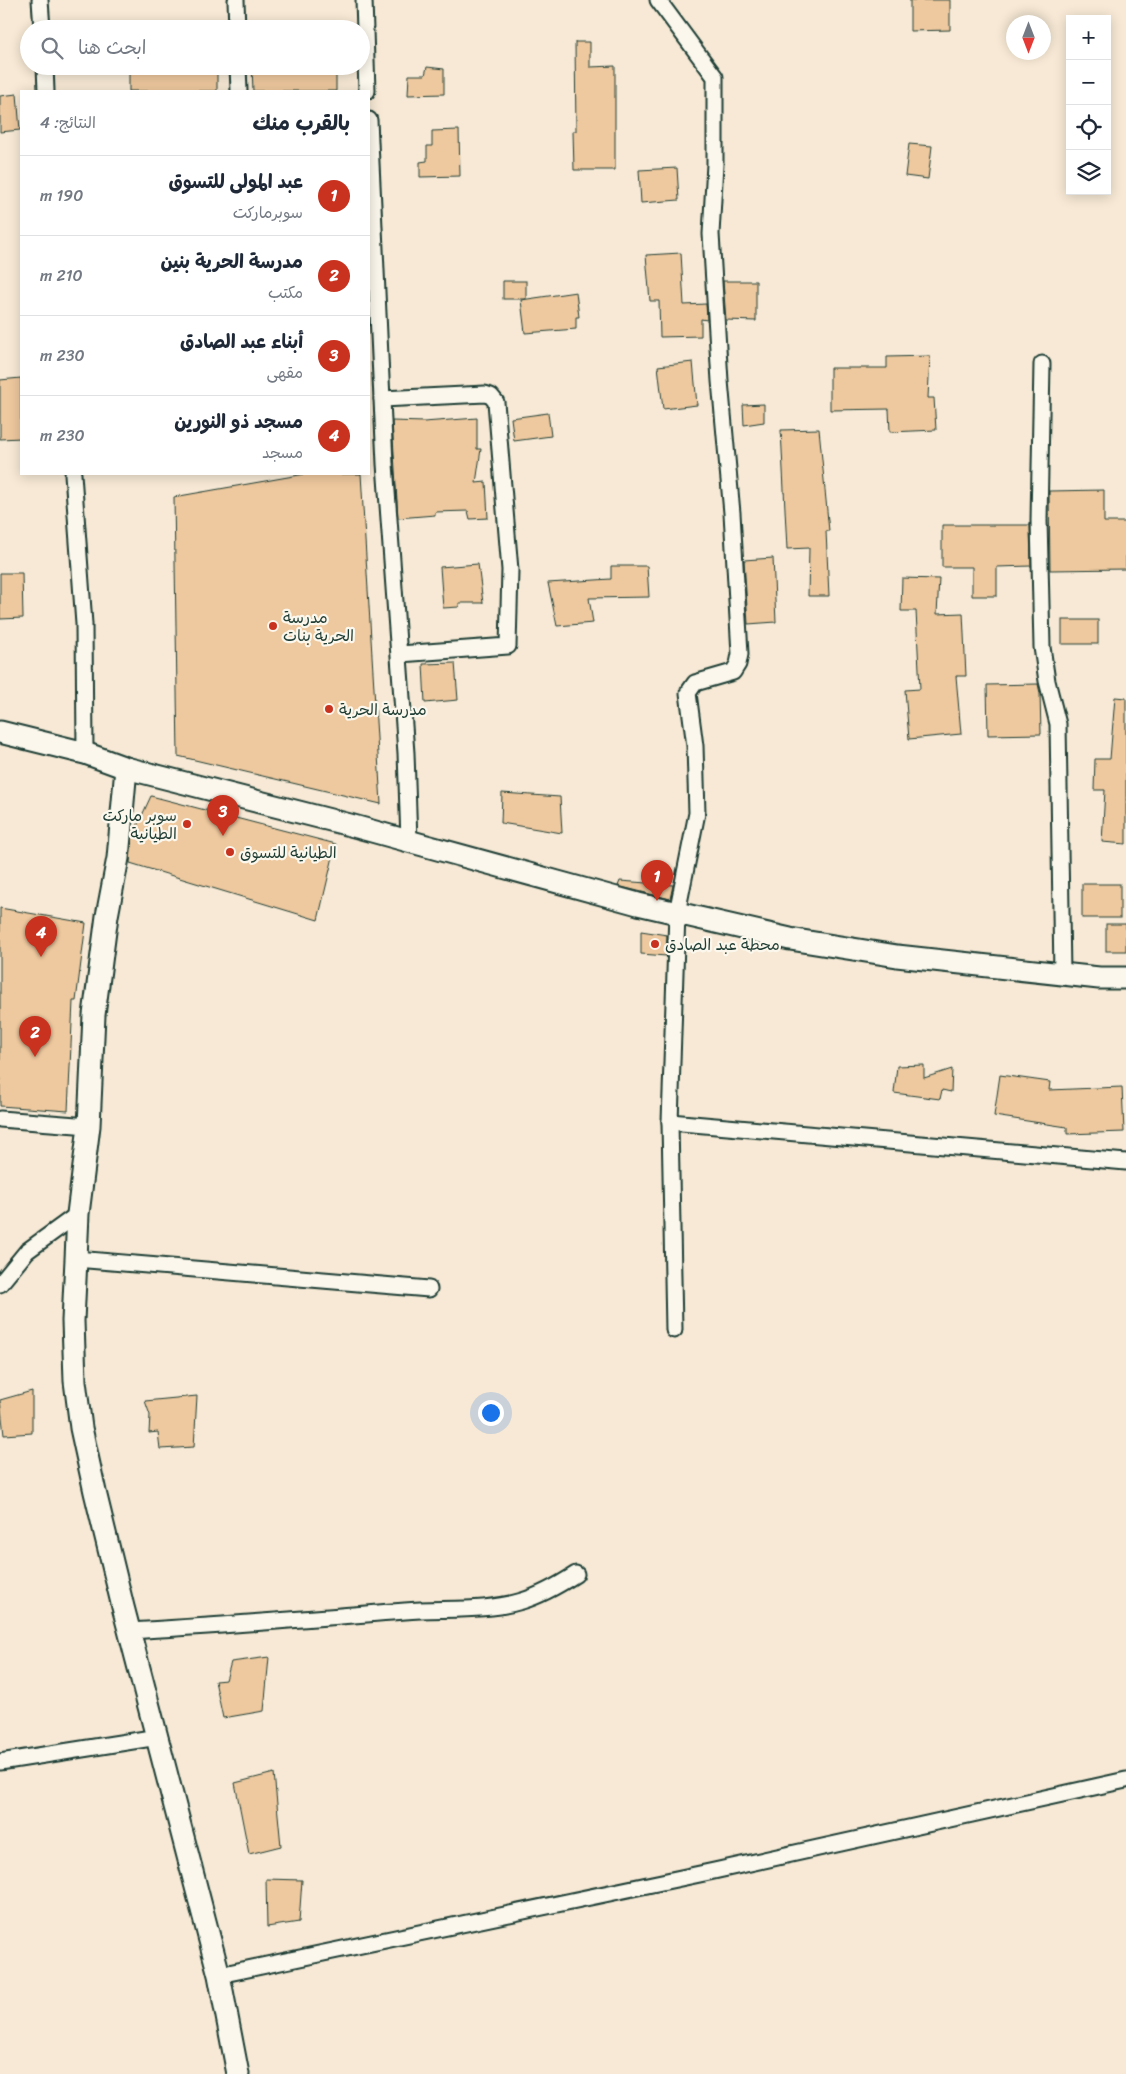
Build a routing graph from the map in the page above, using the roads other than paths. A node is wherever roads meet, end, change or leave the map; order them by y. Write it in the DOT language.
graph roads {
  1 [pos="40,0"];
  2 [pos="236,0"];
  3 [pos="364,0"];
  4 [pos="658,0"];
  5 [pos="41,20"];
  6 [pos="237,20"];
  7 [pos="365,20"];
  8 [pos="45,75"];
  9 [pos="238,75"];
  10 [pos="366,75"];
  11 [pos="46,90"];
  12 [pos="239,90"];
  13 [pos="367,90"];
  14 [pos="370,141"];
  15 [pos="1042,364"];
  16 [pos="382,399"];
  17 [pos="73,475"];
  18 [pos="400,654"];
  19 [pos="0,732"];
  20 [pos="85,753"];
  21 [pos="126,768"];
  22 [pos="409,842"];
  23 [pos="677,913"];
  24 [pos="1062,974"];
  25 [pos="1126,978"];
  26 [pos="0,1119"];
  27 [pos="670,1122"];
  28 [pos="89,1126"];
  29 [pos="1126,1162"];
  30 [pos="78,1214"];
  31 [pos="76,1259"];
  32 [pos="0,1284"];
  33 [pos="429,1289"];
  34 [pos="674,1330"];
  35 [pos="576,1574"];
  36 [pos="129,1632"];
  37 [pos="158,1737"];
  38 [pos="0,1762"];
  39 [pos="1126,1780"];
  40 [pos="219,1975"];
  41 [pos="238,2074"];
  1 -- 5 [label="street"];
  2 -- 6 [label="street"];
  3 -- 7 [label="street"];
  4 -- 23 [label="street"];
  8 -- 11 [label="street"];
  9 -- 12 [label="street"];
  10 -- 13 [label="street"];
  14 -- 16 [label="street"];
  15 -- 24 [label="street"];
  16 -- 18 [label="street"];
  16 -- 18 [label="street"];
  17 -- 20 [label="street"];
  18 -- 22 [label="street"];
  19 -- 20 [label="street"];
  20 -- 21 [label="street"];
  21 -- 22 [label="street"];
  21 -- 28 [label="street"];
  22 -- 23 [label="street"];
  23 -- 24 [label="street"];
  23 -- 27 [label="street"];
  24 -- 25 [label="street"];
  26 -- 28 [label="street"];
  27 -- 29 [label="street"];
  27 -- 34 [label="street"];
  28 -- 30 [label="street"];
  30 -- 31 [label="street"];
  30 -- 32 [label="street"];
  31 -- 33 [label="street"];
  31 -- 36 [label="street"];
  35 -- 36 [label="street"];
  36 -- 37 [label="street"];
  37 -- 38 [label="street"];
  37 -- 40 [label="street"];
  39 -- 40 [label="street"];
  40 -- 41 [label="street"];
}
